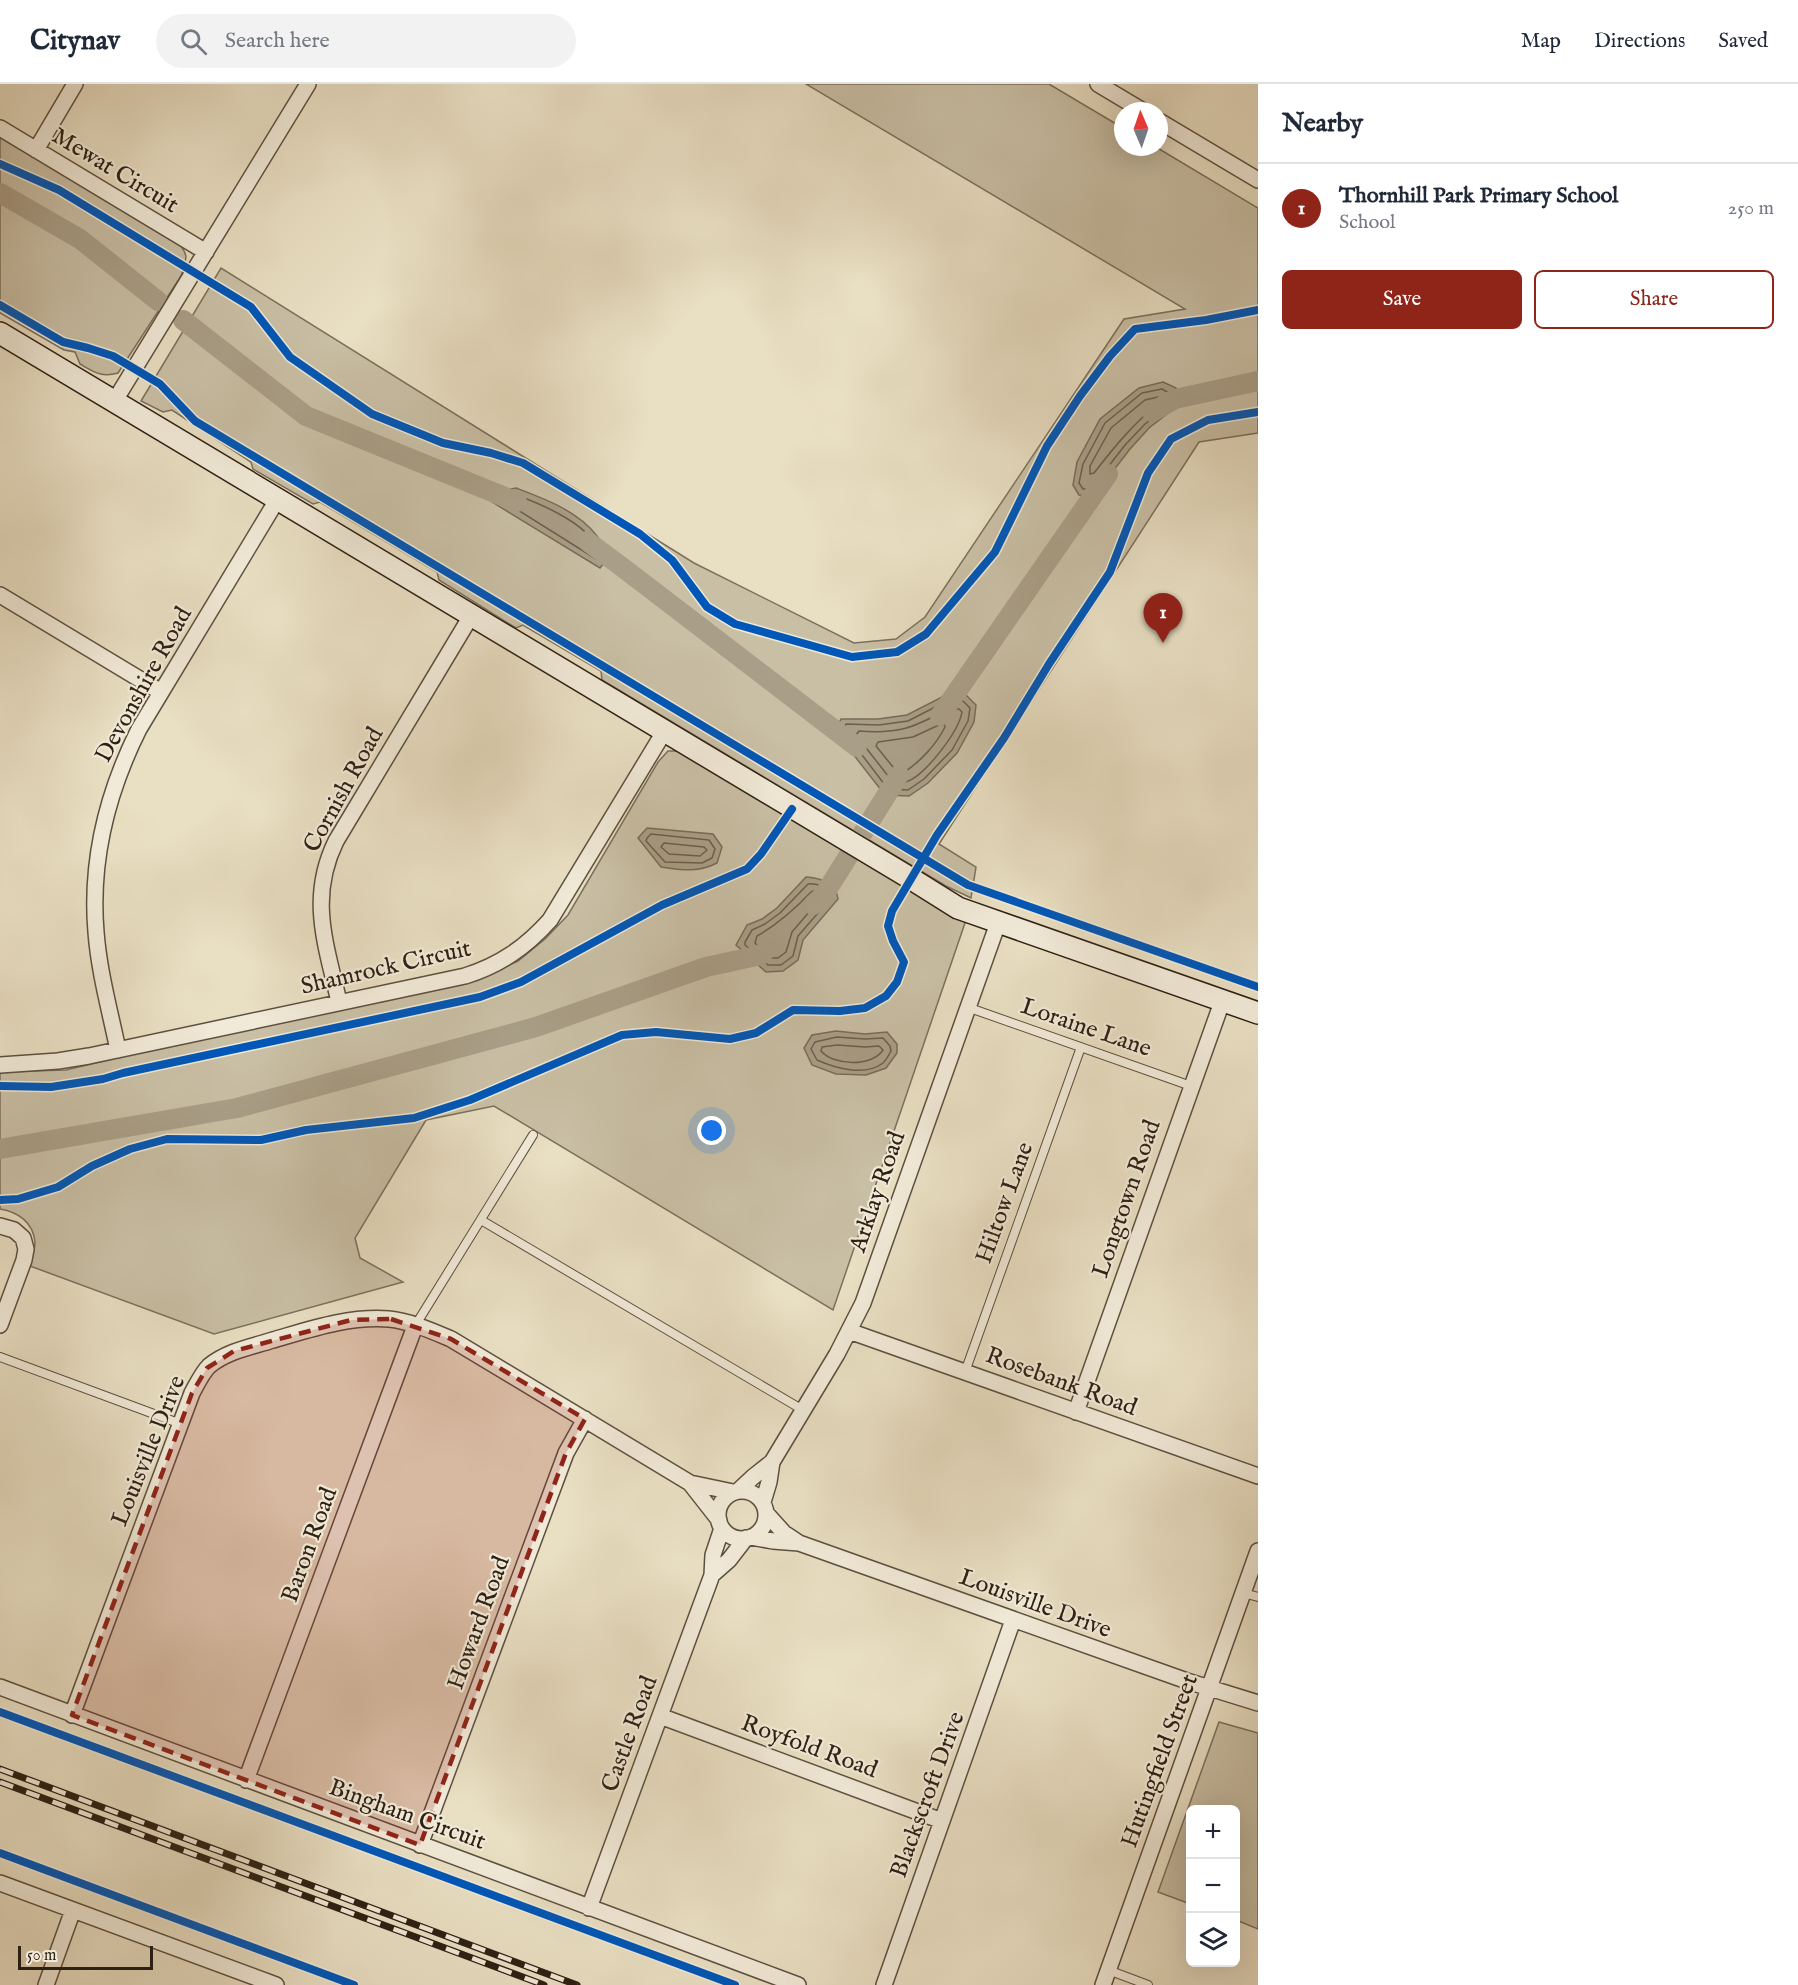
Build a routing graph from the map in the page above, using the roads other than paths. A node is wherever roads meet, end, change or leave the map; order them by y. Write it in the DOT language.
graph roads {
  1 [pos="75,84"];
  2 [pos="308,84"];
  3 [pos="1098,84"];
  4 [pos="1128,102"];
  5 [pos="1168,126"];
  6 [pos="0,128"];
  7 [pos="36,150"];
  8 [pos="1258,180"];
  9 [pos="206,252"];
  10 [pos="0,333"];
  11 [pos="114,402"];
  12 [pos="277,500"];
  13 [pos="0,595"];
  14 [pos="471,616"];
  15 [pos="161,692"];
  16 [pos="664,732"];
  17 [pos="998,922"];
  18 [pos="339,1002"];
  19 [pos="1222,1002"];
  20 [pos="967,1007"];
  21 [pos="1258,1013"];
  22 [pos="1081,1047"];
  23 [pos="118,1050"];
  24 [pos="0,1065"];
  25 [pos="1191,1086"];
  26 [pos="533,1135"];
  27 [pos="481,1220"];
  28 [pos="0,1226"];
  29 [pos="0,1325"];
  30 [pos="415,1326"];
  31 [pos="849,1331"];
  32 [pos="0,1357"];
  33 [pos="965,1372"];
  34 [pos="803,1410"];
  35 [pos="1076,1412"];
  36 [pos="585,1419"];
  37 [pos="181,1424"];
  38 [pos="772,1462"];
  39 [pos="1258,1476"];
  40 [pos="690,1483"];
  41 [pos="736,1492"];
  42 [pos="764,1508"];
  43 [pos="720,1524"];
  44 [pos="749,1538"];
  45 [pos="799,1543"];
  46 [pos="1258,1551"];
  47 [pos="712,1575"];
  48 [pos="1251,1595"];
  49 [pos="1013,1620"];
  50 [pos="0,1687"];
  51 [pos="1210,1689"];
  52 [pos="1258,1703"];
  53 [pos="72,1715"];
  54 [pos="660,1716"];
  55 [pos="246,1780"];
  56 [pos="942,1821"];
  57 [pos="420,1845"];
  58 [pos="0,1883"];
  59 [pos="589,1908"];
  60 [pos="74,1910"];
  61 [pos="1105,1978"];
  62 [pos="272,1984"];
  63 [pos="46,1985"];
  64 [pos="798,1985"];
  65 [pos="884,1985"];
  66 [pos="1148,1985"];
  1 -- 7 [label="street"];
  2 -- 9 [label="street"];
  3 -- 4 [label="street"];
  5 -- 8 [label="street"];
  6 -- 7 [label="street, Mewat Circuit"];
  7 -- 9 [label="street, Mewat Circuit"];
  9 -- 11 [label="street"];
  10 -- 11 [label="street"];
  11 -- 12 [label="street"];
  12 -- 14 [label="street"];
  12 -- 15 [label="street, Devonshire Road"];
  13 -- 15 [label="street"];
  14 -- 16 [label="street"];
  14 -- 18 [label="street, Cornish Road"];
  15 -- 23 [label="street, Devonshire Road"];
  16 -- 17 [label="street"];
  16 -- 18 [label="street, Shamrock Circuit"];
  17 -- 19 [label="street"];
  17 -- 20 [label="street, Arklay Road"];
  18 -- 23 [label="street, Shamrock Circuit"];
  19 -- 21 [label="street"];
  19 -- 25 [label="street, Longtown Road"];
  20 -- 22 [label="lane, Loraine Lane"];
  20 -- 31 [label="street, Arklay Road"];
  22 -- 25 [label="lane, Loraine Lane"];
  22 -- 33 [label="lane, Hiltow Lane"];
  23 -- 24 [label="street, Shamrock Circuit"];
  25 -- 35 [label="street, Longtown Road"];
  26 -- 27 [label="lane"];
  27 -- 30 [label="lane"];
  27 -- 34 [label="lane"];
  28 -- 29 [label="street"];
  30 -- 36 [label="street, Louisville Drive"];
  30 -- 37 [label="street, Louisville Drive"];
  30 -- 55 [label="street, Baron Road"];
  31 -- 33 [label="street, Rosebank Road"];
  31 -- 34 [label="street, Arklay Road"];
  32 -- 37 [label="lane"];
  33 -- 35 [label="street, Rosebank Road"];
  34 -- 38 [label="street, Arklay Road"];
  35 -- 39 [label="street, Rosebank Road"];
  36 -- 40 [label="street, Louisville Drive"];
  36 -- 57 [label="street, Howard Road"];
  37 -- 53 [label="street, Louisville Drive"];
  38 -- 41 [label="street, Arklay Road"];
  38 -- 42 [label="street, Arklay Road"];
  40 -- 41 [label="street, Louisville Drive"];
  40 -- 43 [label="street, Louisville Drive"];
  41 -- 42 [label="street"];
  41 -- 43 [label="street"];
  42 -- 44 [label="street"];
  42 -- 45 [label="street, Louisville Drive"];
  43 -- 44 [label="street"];
  43 -- 47 [label="street, Castle Road"];
  44 -- 45 [label="street, Louisville Drive"];
  44 -- 47 [label="street, Castle Road"];
  45 -- 49 [label="street, Louisville Drive"];
  46 -- 48 [label="street, Hutingfield Street"];
  47 -- 54 [label="street, Castle Road"];
  48 -- 51 [label="street, Hutingfield Street"];
  49 -- 51 [label="street, Louisville Drive"];
  49 -- 56 [label="street, Blackscroft Drive"];
  50 -- 53 [label="street, Bingham Circuit"];
  51 -- 52 [label="street, Louisville Drive"];
  51 -- 61 [label="street, Hutingfield Street"];
  53 -- 55 [label="street, Bingham Circuit"];
  54 -- 56 [label="street, Royfold Road"];
  54 -- 59 [label="street, Castle Road"];
  55 -- 57 [label="street, Bingham Circuit"];
  56 -- 65 [label="street, Blackscroft Drive"];
  57 -- 59 [label="street, Bingham Circuit"];
  58 -- 60 [label="street"];
  59 -- 64 [label="street, Bingham Circuit"];
  60 -- 62 [label="street"];
  60 -- 63 [label="street"];
  61 -- 66 [label="lane"];
}
